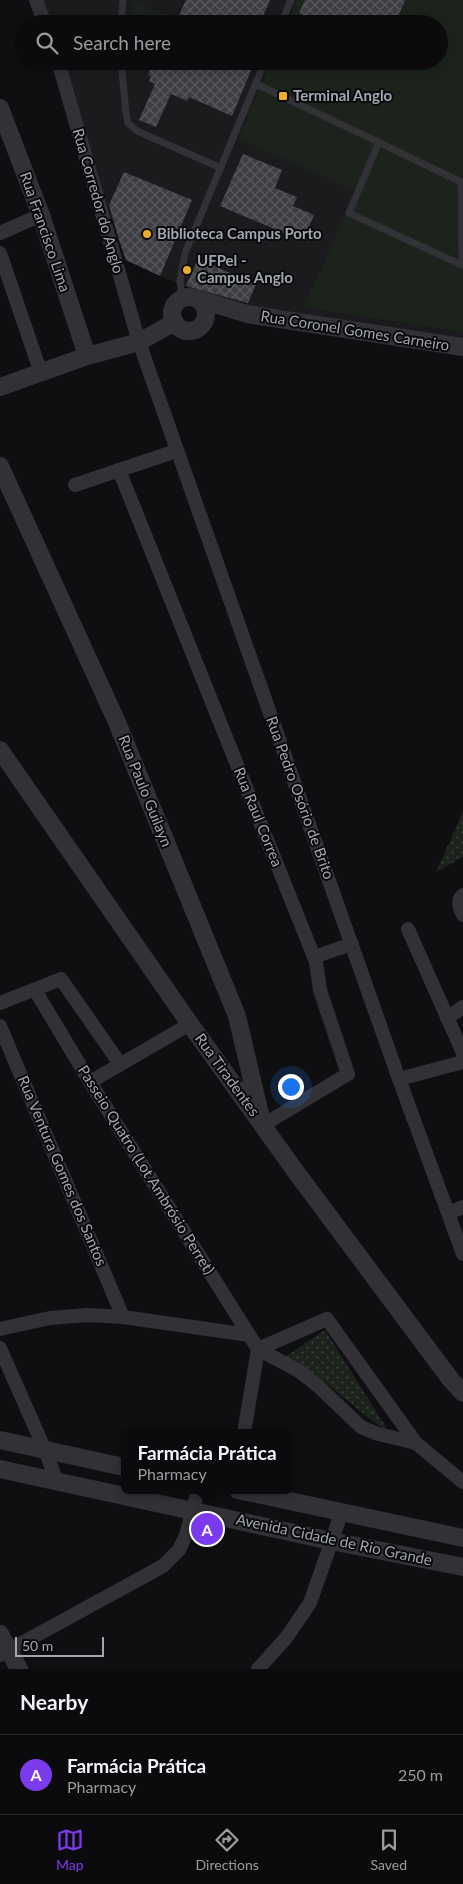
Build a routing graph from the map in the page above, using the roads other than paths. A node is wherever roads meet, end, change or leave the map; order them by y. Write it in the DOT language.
graph roads {
  1 [pos="36,0"];
  2 [pos="124,0"];
  3 [pos="291,0"];
  4 [pos="42,15"];
  5 [pos="122,15"];
  6 [pos="285,15"];
  7 [pos="61,70"];
  8 [pos="122,70"];
  9 [pos="261,70"];
  10 [pos="256,84"];
  11 [pos="1,112"];
  12 [pos="379,142"];
  13 [pos="221,168"];
  14 [pos="41,216"];
  15 [pos="0,233"];
  16 [pos="0,253"];
  17 [pos="190,299"];
  18 [pos="247,314"];
  19 [pos="204,321"];
  20 [pos="175,322"];
  21 [pos="139,342"];
  22 [pos="463,347"];
  23 [pos="88,356"];
  24 [pos="41,374"];
  25 [pos="0,387"];
  26 [pos="176,451"];
  27 [pos="0,466"];
  28 [pos="120,470"];
  29 [pos="75,485"];
  30 [pos="7,496"];
  31 [pos="0,750"];
  32 [pos="463,895"];
  33 [pos="463,915"];
  34 [pos="408,929"];
  35 [pos="352,944"];
  36 [pos="314,957"];
  37 [pos="36,990"];
  38 [pos="0,1003"];
  39 [pos="463,1007"];
  40 [pos="447,1018"];
  41 [pos="190,1024"];
  42 [pos="0,1026"];
  43 [pos="463,1052"];
  44 [pos="463,1062"];
  45 [pos="120,1064"];
  46 [pos="399,1078"];
  47 [pos="90,1082"];
  48 [pos="263,1125"];
  49 [pos="463,1207"];
  50 [pos="449,1213"];
  51 [pos="463,1254"];
  52 [pos="123,1316"];
  53 [pos="0,1329"];
  54 [pos="249,1335"];
  55 [pos="0,1348"];
  56 [pos="258,1349"];
  57 [pos="463,1393"];
  58 [pos="245,1429"];
  59 [pos="0,1440"];
  60 [pos="416,1443"];
  61 [pos="45,1450"];
  62 [pos="121,1466"];
  63 [pos="0,1469"];
  64 [pos="56,1480"];
  65 [pos="463,1482"];
  66 [pos="197,1494"];
  67 [pos="255,1494"];
  68 [pos="194,1511"];
  69 [pos="341,1514"];
  70 [pos="463,1538"];
  71 [pos="331,1541"];
  72 [pos="463,1567"];
  73 [pos="0,1634"];
  74 [pos="4,1652"];
  75 [pos="19,1669"];
  76 [pos="258,1669"];
  1 -- 4 [label="street"];
  2 -- 5 [label="lane"];
  3 -- 6 [label="lane"];
  7 -- 21 [label="street, Rua Corredor do Anglo"];
  8 -- 13 [label="lane"];
  9 -- 10 [label="lane"];
  10 -- 12 [label="lane"];
  10 -- 13 [label="lane"];
  11 -- 14 [label="street, Rua Francisco Lima"];
  12 -- 12 [label="lane"];
  13 -- 17 [label="lane"];
  14 -- 15 [label="street"];
  14 -- 23 [label="street, Rua Francisco Lima"];
  16 -- 24 [label="street"];
  17 -- 18 [label="street, Rua Coronel Gomes Carneiro"];
  17 -- 19 [label="street"];
  17 -- 20 [label="street"];
  18 -- 19 [label="street, Rua Coronel Gomes Carneiro"];
  18 -- 22 [label="street, Rua Coronel Gomes Carneiro"];
  19 -- 20 [label="street"];
  20 -- 21 [label="street"];
  21 -- 23 [label="street"];
  21 -- 26 [label="street, Rua Pedro Osório de Brito"];
  23 -- 24 [label="street"];
  24 -- 25 [label="street"];
  26 -- 28 [label="street"];
  26 -- 35 [label="street, Rua Pedro Osório de Brito"];
  27 -- 30 [label="street, Rua Paulo Guilayn"];
  28 -- 29 [label="street"];
  28 -- 36 [label="street, Rua Raul Correa"];
  30 -- 48 [label="street, Rua Paulo Guilayn"];
  31 -- 41 [label="street, Rua Tiradentes"];
  32 -- 33 [label="street"];
  34 -- 40 [label="street"];
  35 -- 36 [label="street"];
  35 -- 46 [label="street, Rua Pedro Osório de Brito"];
  36 -- 48 [label="street, Rua Raul Correa"];
  37 -- 38 [label="street"];
  37 -- 45 [label="street"];
  37 -- 47 [label="street, Passeio Quatro (Lot Ambrósio Perret)"];
  39 -- 40 [label="street"];
  40 -- 43 [label="street"];
  41 -- 45 [label="street"];
  41 -- 48 [label="street, Rua Tiradentes"];
  42 -- 52 [label="street, Rua Ventura Gomes dos Santos"];
  44 -- 46 [label="street"];
  45 -- 47 [label="street"];
  46 -- 50 [label="street, Rua Pedro Osório de Brito"];
  47 -- 54 [label="street, Passeio Quatro (Lot Ambrósio Perret)"];
  48 -- 57 [label="street, Rua Tiradentes"];
  49 -- 50 [label="street"];
  50 -- 51 [label="street, Rua Pedro Osório de Brito"];
  52 -- 53 [label="street"];
  52 -- 54 [label="street"];
  54 -- 56 [label="street, Passeio Quatro (Lot Ambrósio Perret)"];
  55 -- 61 [label="street"];
  56 -- 58 [label="street"];
  56 -- 60 [label="street"];
  56 -- 60 [label="street"];
  59 -- 61 [label="street"];
  60 -- 65 [label="street"];
  61 -- 62 [label="street"];
  61 -- 64 [label="street"];
  63 -- 64 [label="street, Avenida Cidade de Rio Grande"];
  64 -- 68 [label="street, Avenida Cidade de Rio Grande"];
  66 -- 68 [label="street"];
  67 -- 69 [label="street, Avenida Cidade de Rio Grande"];
  68 -- 71 [label="street, Avenida Cidade de Rio Grande"];
  68 -- 74 [label="street"];
  69 -- 70 [label="street, Avenida Cidade de Rio Grande"];
  69 -- 71 [label="street"];
  71 -- 72 [label="street, Avenida Cidade de Rio Grande"];
  71 -- 76 [label="street"];
  73 -- 74 [label="street"];
  74 -- 75 [label="street"];
}
